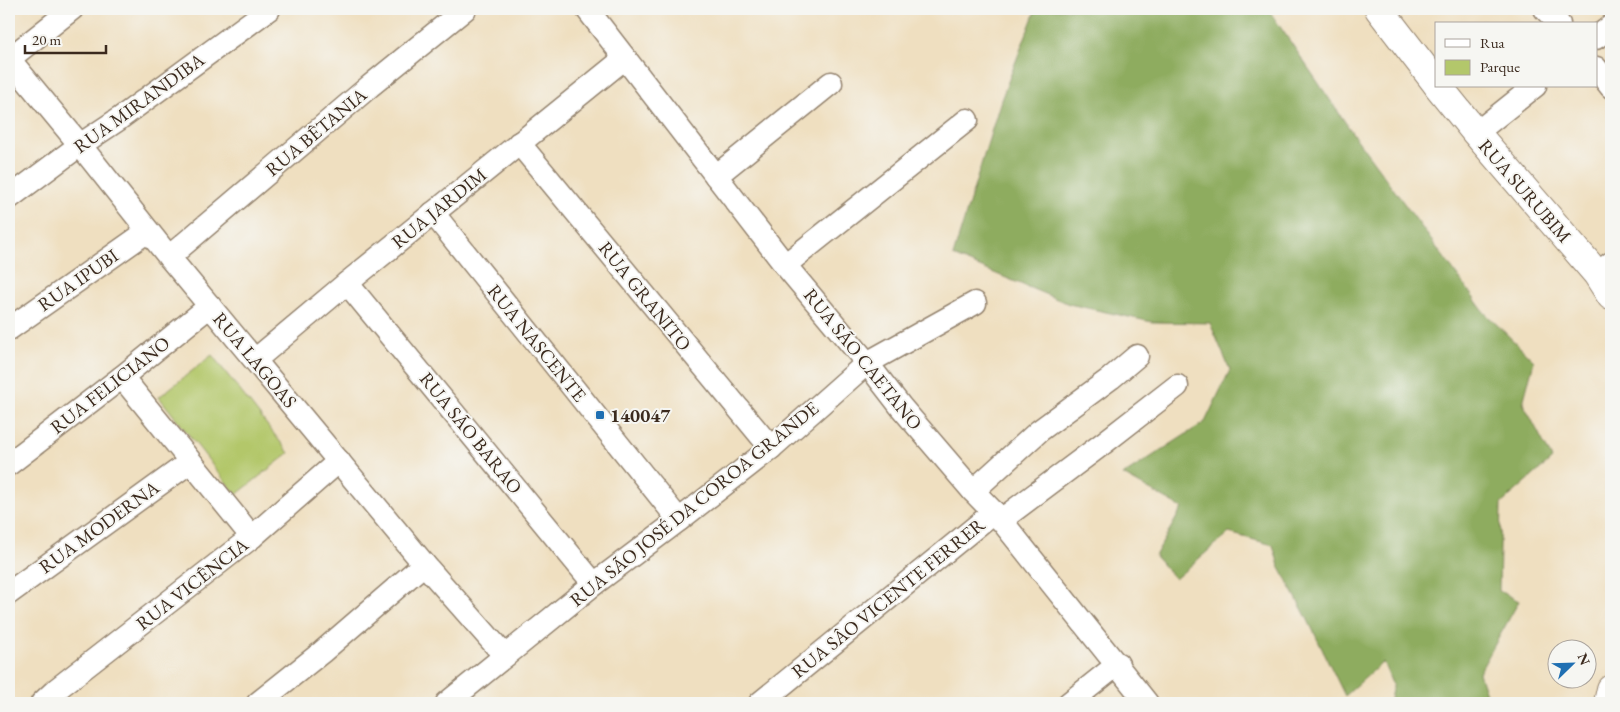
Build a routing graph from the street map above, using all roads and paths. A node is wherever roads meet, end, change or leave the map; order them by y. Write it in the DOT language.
graph roads {
  1 [pos="72,9"];
  2 [pos="269,9"];
  3 [pos="465,9"];
  4 [pos="587,9"];
  5 [pos="1379,9"];
  6 [pos="1545,9"];
  7 [pos="1557,22"];
  8 [pos="1611,26"];
  9 [pos="1598,36"];
  10 [pos="625,58"];
  11 [pos="9,59"];
  12 [pos="1598,71"];
  13 [pos="1435,82"];
  14 [pos="831,83"];
  15 [pos="1611,87"];
  16 [pos="1439,88"];
  17 [pos="1532,88"];
  18 [pos="967,120"];
  19 [pos="1476,133"];
  20 [pos="519,143"];
  21 [pos="80,145"];
  22 [pos="716,176"];
  23 [pos="9,198"];
  24 [pos="433,213"];
  25 [pos="148,231"];
  26 [pos="168,257"];
  27 [pos="785,265"];
  28 [pos="1607,278"];
  29 [pos="347,283"];
  30 [pos="975,303"];
  31 [pos="210,306"];
  32 [pos="9,329"];
  33 [pos="1137,356"];
  34 [pos="255,360"];
  35 [pos="867,363"];
  36 [pos="122,377"];
  37 [pos="1177,386"];
  38 [pos="770,448"];
  39 [pos="339,461"];
  40 [pos="190,462"];
  41 [pos="9,464"];
  42 [pos="973,490"];
  43 [pos="997,516"];
  44 [pos="679,520"];
  45 [pos="252,537"];
  46 [pos="424,564"];
  47 [pos="594,584"];
  48 [pos="9,593"];
  49 [pos="505,656"];
  50 [pos="1118,664"];
  51 [pos="1611,689"];
  52 [pos="56,699"];
  53 [pos="258,703"];
  54 [pos="447,703"];
  55 [pos="760,703"];
  56 [pos="1069,703"];
  57 [pos="1148,703"];
  58 [pos="1608,703"];
  1 -- 11 [label="street"];
  2 -- 21 [label="street, RUA MIRANDIBA"];
  3 -- 26 [label="street, RUA BÊTANIA"];
  4 -- 10 [label="street, RUA SÃO CAETANO"];
  5 -- 13 [label="street, RUA SURUBIM"];
  6 -- 7 [label="street"];
  8 -- 9 [label="street"];
  10 -- 20 [label="street, RUA JARDIM"];
  10 -- 22 [label="street, RUA SÃO CAETANO"];
  11 -- 21 [label="street, RUA LAGOAS"];
  12 -- 15 [label="street"];
  14 -- 22 [label="street"];
  16 -- 19 [label="street, RUA SURUBIM"];
  17 -- 19 [label="street"];
  18 -- 27 [label="street"];
  19 -- 28 [label="street, RUA SURUBIM"];
  20 -- 24 [label="street, RUA JARDIM"];
  20 -- 38 [label="street, RUA GRANITO"];
  21 -- 23 [label="street, RUA MIRANDIBA"];
  21 -- 25 [label="street, RUA LAGOAS"];
  22 -- 27 [label="street, RUA SÃO CAETANO"];
  24 -- 29 [label="street, RUA JARDIM"];
  24 -- 44 [label="street, RUA NASCENTE"];
  25 -- 26 [label="street, RUA LAGOAS"];
  25 -- 32 [label="street, RUA IPUBI"];
  26 -- 31 [label="street, RUA LAGOAS"];
  27 -- 35 [label="street, RUA SÃO CAETANO"];
  29 -- 34 [label="street, RUA JARDIM"];
  29 -- 47 [label="street, RUA SÃO BARAO"];
  30 -- 35 [label="street, RUA SÃO JOSÉ DA COROA GRANDE"];
  31 -- 34 [label="street, RUA LAGOAS"];
  31 -- 36 [label="street, RUA FELICIANO"];
  33 -- 42 [label="street"];
  34 -- 39 [label="street, RUA LAGOAS"];
  35 -- 38 [label="street, RUA SÃO JOSÉ DA COROA GRANDE"];
  35 -- 42 [label="street, RUA SÃO CAETANO"];
  36 -- 40 [label="street"];
  36 -- 41 [label="street, RUA FELICIANO"];
  37 -- 43 [label="street, RUA SÂO VICENTE FERRER"];
  38 -- 44 [label="street, RUA SÃO JOSÉ DA COROA GRANDE"];
  39 -- 45 [label="street, RUA VICÊNCIA"];
  39 -- 46 [label="street, RUA LAGOAS"];
  40 -- 45 [label="street"];
  40 -- 48 [label="street, RUA MODERNA"];
  42 -- 43 [label="street, RUA SÃO CAETANO"];
  43 -- 50 [label="street, RUA SÃO CAETANO"];
  43 -- 55 [label="street, RUA SÂO VICENTE FERRER"];
  44 -- 47 [label="street, RUA SÃO JOSÉ DA COROA GRANDE"];
  45 -- 52 [label="street, RUA VICÊNCIA"];
  46 -- 49 [label="street, RUA LAGOAS"];
  46 -- 53 [label="street"];
  47 -- 49 [label="street, RUA SÃO JOSÉ DA COROA GRANDE"];
  49 -- 54 [label="street, RUA SÃO JOSÉ DA COROA GRANDE"];
  50 -- 56 [label="street"];
  50 -- 57 [label="street, RUA SÃO CAETANO"];
  51 -- 58 [label="street"];
}
